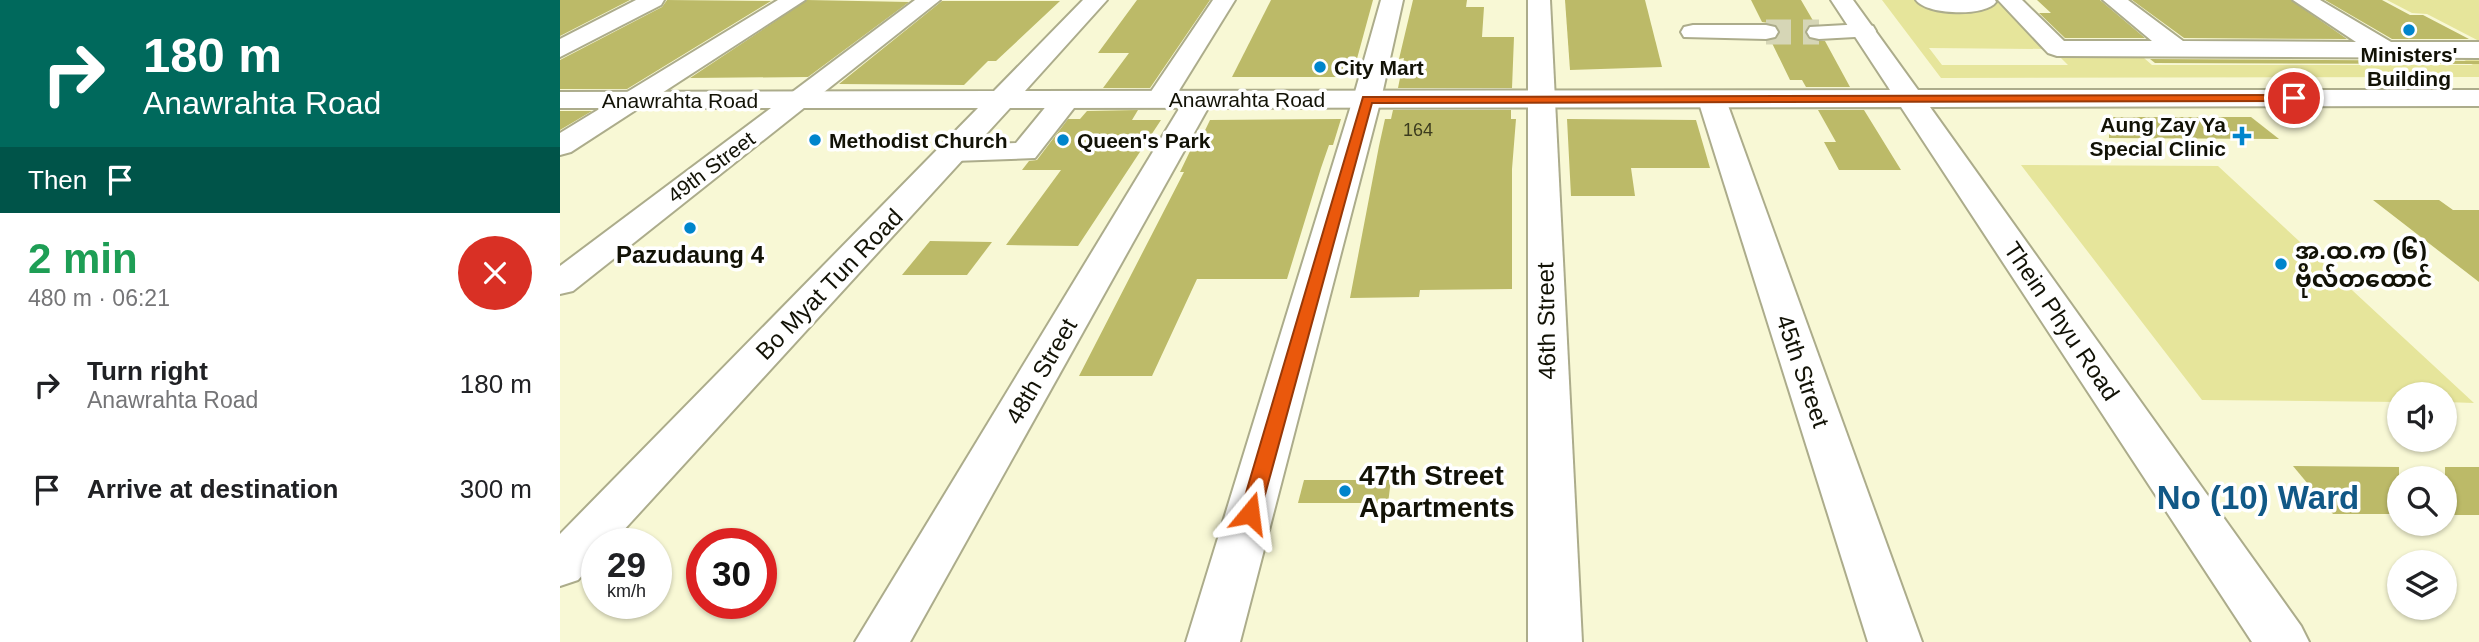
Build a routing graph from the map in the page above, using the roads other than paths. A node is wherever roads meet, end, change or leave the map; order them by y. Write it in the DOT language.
graph roads {
  1 [pos="653,0"];
  2 [pos="794,0"];
  3 [pos="929,0"];
  4 [pos="1096,0"];
  5 [pos="1224,0"];
  6 [pos="1392,0"];
  7 [pos="1539,0"];
  8 [pos="1842,0"];
  9 [pos="1927,0"];
  10 [pos="1983,0"];
  11 [pos="2008,0"];
  12 [pos="2114,0"];
  13 [pos="2304,0"];
  14 [pos="1864,31"];
  15 [pos="1693,32"];
  16 [pos="1766,32"];
  17 [pos="1819,32"];
  18 [pos="2176,48"];
  19 [pos="560,49"];
  20 [pos="2385,49"];
  21 [pos="2479,50"];
  22 [pos="2479,98"];
  23 [pos="1067,99"];
  24 [pos="1179,99"];
  25 [pos="1367,99"];
  26 [pos="1543,99"];
  27 [pos="560,100"];
  28 [pos="634,100"];
  29 [pos="800,100"];
  30 [pos="1004,100"];
  31 [pos="1712,100"];
  32 [pos="1911,101"];
  33 [pos="560,146"];
  34 [pos="954,152"];
  35 [pos="560,283"];
  36 [pos="560,566"];
  37 [pos="883,642"];
  38 [pos="1213,642"];
  39 [pos="1555,642"];
  40 [pos="1895,642"];
  41 [pos="2282,642"];
  1 -- 19 [label="street"];
  2 -- 28 [label="street"];
  3 -- 29 [label="street, 49th Street"];
  4 -- 30 [label="street, Bo Myat Tun Road"];
  5 -- 24 [label="street, 48th Street"];
  6 -- 25 [label="street"];
  7 -- 26 [label="street, 46th Street"];
  8 -- 14 [label="street, Thein Phyu Road"];
  9 -- 10 [label="street"];
  11 -- 18 [label="street"];
  12 -- 18 [label="street"];
  13 -- 20 [label="street"];
  14 -- 17 [label="street"];
  14 -- 32 [label="street, Thein Phyu Road"];
  15 -- 16 [label="street"];
  18 -- 20 [label="street"];
  20 -- 21 [label="street"];
  22 -- 32 [label="street, Anawrahta Road"];
  23 -- 24 [label="street, Anawrahta Road"];
  23 -- 30 [label="street, Anawrahta Road"];
  23 -- 34 [label="street"];
  24 -- 25 [label="street, Anawrahta Road"];
  24 -- 37 [label="street, 48th Street"];
  25 -- 26 [label="street, Anawrahta Road"];
  25 -- 38 [label="street"];
  26 -- 31 [label="street, Anawrahta Road"];
  26 -- 39 [label="street, 46th Street"];
  27 -- 28 [label="street, Anawrahta Road"];
  28 -- 29 [label="street, Anawrahta Road"];
  28 -- 33 [label="street"];
  29 -- 30 [label="street, Anawrahta Road"];
  29 -- 35 [label="street, 49th Street"];
  30 -- 34 [label="street, Bo Myat Tun Road"];
  31 -- 32 [label="street, Anawrahta Road"];
  31 -- 40 [label="street, 45th Street"];
  32 -- 41 [label="street, Thein Phyu Road"];
  34 -- 36 [label="street, Bo Myat Tun Road"];
}
